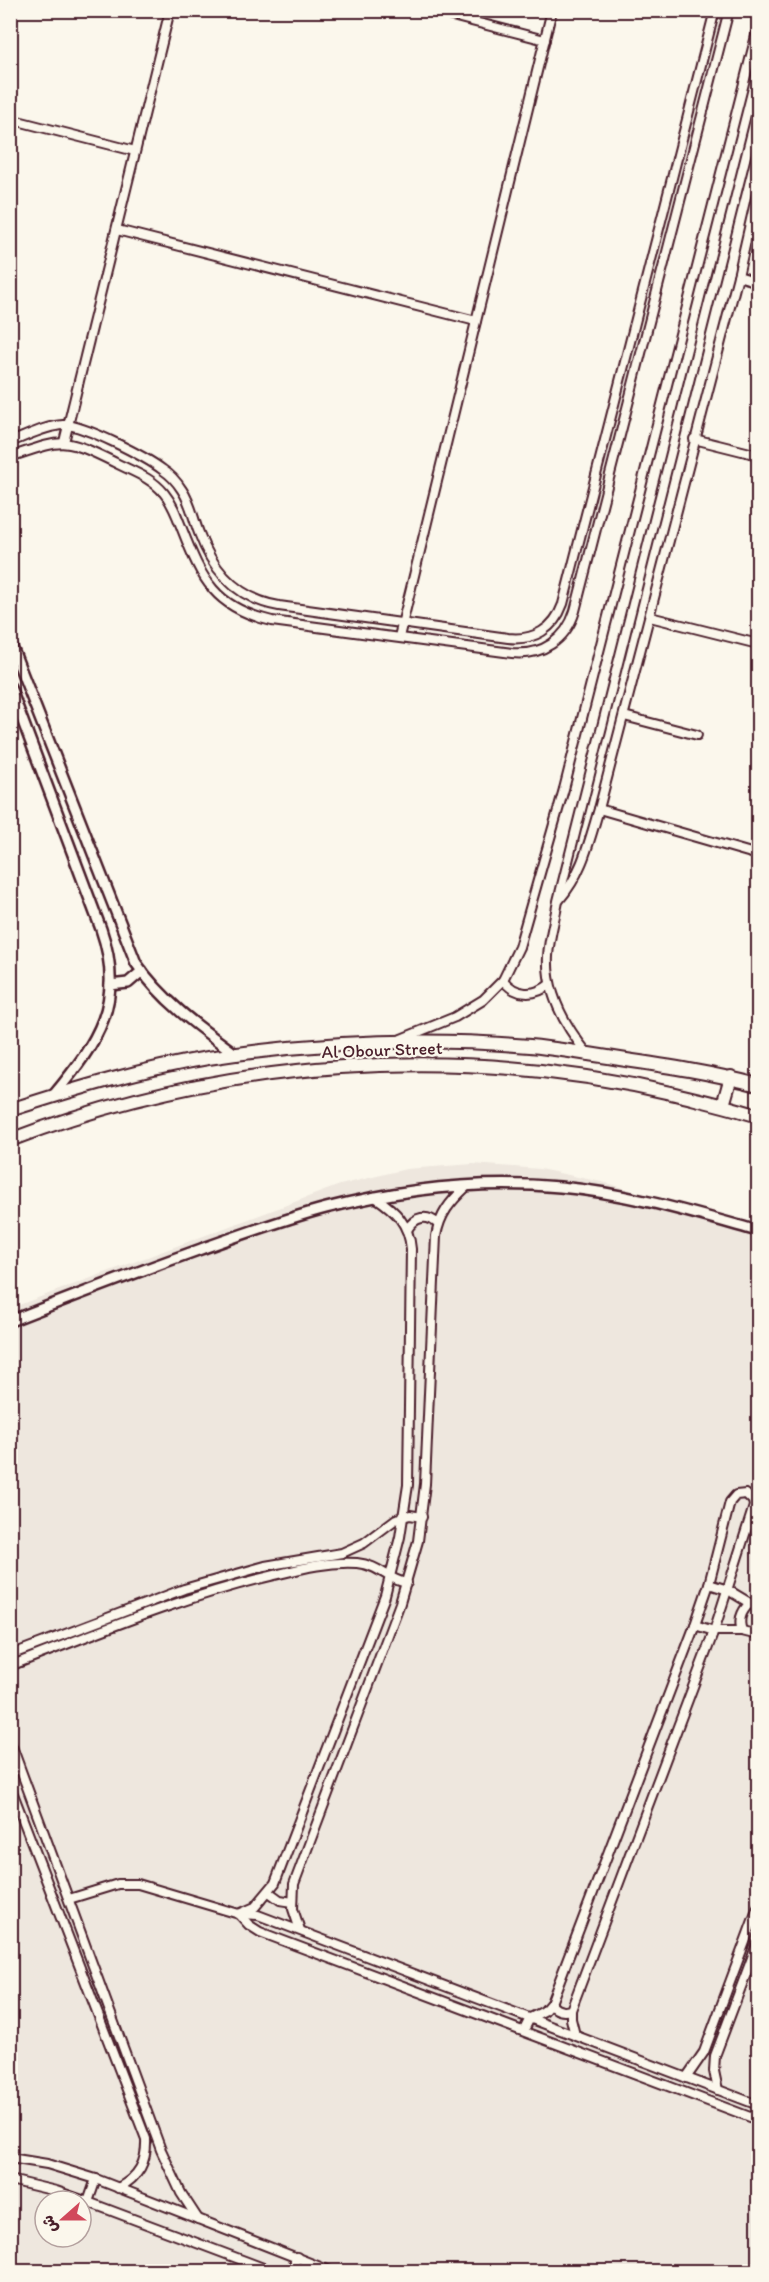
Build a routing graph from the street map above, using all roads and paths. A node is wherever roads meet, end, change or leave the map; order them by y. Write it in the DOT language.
graph roads {
  1 [pos="170,10"];
  2 [pos="429,10"];
  3 [pos="552,10"];
  4 [pos="714,10"];
  5 [pos="729,10"];
  6 [pos="759,28"];
  7 [pos="545,40"];
  8 [pos="759,108"];
  9 [pos="10,119"];
  10 [pos="135,151"];
  11 [pos="759,189"];
  12 [pos="117,230"];
  13 [pos="647,275"];
  14 [pos="738,276"];
  15 [pos="662,278"];
  16 [pos="759,282"];
  17 [pos="476,321"];
  18 [pos="68,425"];
  19 [pos="694,439"];
  20 [pos="10,442"];
  21 [pos="64,442"];
  22 [pos="759,455"];
  23 [pos="10,457"];
  24 [pos="574,561"];
  25 [pos="587,564"];
  26 [pos="650,617"];
  27 [pos="402,623"];
  28 [pos="399,637"];
  29 [pos="10,642"];
  30 [pos="759,644"];
  31 [pos="10,687"];
  32 [pos="624,716"];
  33 [pos="697,735"];
  34 [pos="599,809"];
  35 [pos="759,855"];
  36 [pos="558,901"];
  37 [pos="142,971"];
  38 [pos="503,980"];
  39 [pos="550,984"];
  40 [pos="110,985"];
  41 [pos="396,1041"];
  42 [pos="588,1054"];
  43 [pos="237,1055"];
  44 [pos="731,1077"];
  45 [pos="759,1085"];
  46 [pos="53,1096"];
  47 [pos="723,1105"];
  48 [pos="10,1110"];
  49 [pos="759,1116"];
  50 [pos="10,1140"];
  51 [pos="466,1187"];
  52 [pos="375,1197"];
  53 [pos="438,1224"];
  54 [pos="407,1230"];
  55 [pos="759,1231"];
  56 [pos="10,1321"];
  57 [pos="404,1516"];
  58 [pos="422,1518"];
  59 [pos="355,1547"];
  60 [pos="355,1563"];
  61 [pos="390,1576"];
  62 [pos="407,1583"];
  63 [pos="710,1584"];
  64 [pos="728,1590"];
  65 [pos="749,1604"];
  66 [pos="759,1608"];
  67 [pos="125,1611"];
  68 [pos="128,1620"];
  69 [pos="695,1625"];
  70 [pos="714,1631"];
  71 [pos="741,1631"];
  72 [pos="759,1635"];
  73 [pos="10,1654"];
  74 [pos="363,1657"];
  75 [pos="378,1663"];
  76 [pos="10,1666"];
  77 [pos="337,1723"];
  78 [pos="352,1729"];
  79 [pos="10,1741"];
  80 [pos="312,1784"];
  81 [pos="10,1786"];
  82 [pos="328,1791"];
  83 [pos="269,1892"];
  84 [pos="69,1899"];
  85 [pos="293,1902"];
  86 [pos="759,1906"];
  87 [pos="239,1914"];
  88 [pos="300,1930"];
  89 [pos="759,1942"];
  90 [pos="92,1960"];
  91 [pos="79,1964"];
  92 [pos="551,2003"];
  93 [pos="571,2010"];
  94 [pos="530,2018"];
  95 [pos="524,2031"];
  96 [pos="575,2035"];
  97 [pos="699,2061"];
  98 [pos="714,2066"];
  99 [pos="686,2078"];
  100 [pos="718,2090"];
  101 [pos="759,2105"];
  102 [pos="150,2117"];
  103 [pos="759,2120"];
  104 [pos="139,2121"];
  105 [pos="10,2158"];
  106 [pos="96,2179"];
  107 [pos="10,2180"];
  108 [pos="118,2188"];
  109 [pos="48,2189"];
  110 [pos="93,2189"];
  111 [pos="93,2204"];
  112 [pos="198,2219"];
  113 [pos="297,2258"];
  114 [pos="273,2271"];
  115 [pos="291,2271"];
  116 [pos="333,2271"];
  1 -- 10 [label="street"];
  2 -- 7 [label="street"];
  3 -- 7 [label="street"];
  4 -- 13 [label="street"];
  5 -- 15 [label="street"];
  6 -- 38 [label="street"];
  7 -- 17 [label="street"];
  8 -- 36 [label="street"];
  9 -- 10 [label="street"];
  10 -- 12 [label="street"];
  11 -- 14 [label="street"];
  12 -- 17 [label="street"];
  12 -- 18 [label="street"];
  13 -- 15 [label="street"];
  13 -- 24 [label="street"];
  14 -- 16 [label="street"];
  14 -- 19 [label="street"];
  15 -- 25 [label="street"];
  17 -- 27 [label="street"];
  18 -- 20 [label="street"];
  18 -- 21 [label="street"];
  18 -- 27 [label="street"];
  19 -- 22 [label="street"];
  19 -- 26 [label="street"];
  21 -- 23 [label="street"];
  21 -- 28 [label="street"];
  24 -- 25 [label="street"];
  24 -- 27 [label="street"];
  25 -- 28 [label="street"];
  26 -- 30 [label="street"];
  26 -- 32 [label="street"];
  27 -- 28 [label="street"];
  29 -- 37 [label="street"];
  31 -- 40 [label="street"];
  32 -- 33 [label="street"];
  32 -- 34 [label="street"];
  34 -- 35 [label="street"];
  34 -- 36 [label="street"];
  36 -- 39 [label="street"];
  37 -- 40 [label="street"];
  37 -- 43 [label="street"];
  38 -- 39 [label="street"];
  38 -- 41 [label="street"];
  39 -- 42 [label="street"];
  40 -- 46 [label="street"];
  41 -- 42 [label="main road, Al Obour Street"];
  41 -- 43 [label="main road, Al Obour Street"];
  42 -- 44 [label="main road, Al Obour Street"];
  43 -- 46 [label="main road, Al Obour Street"];
  44 -- 45 [label="main road, Al Obour Street"];
  44 -- 47 [label="main road"];
  46 -- 48 [label="main road, Al Obour Street"];
  47 -- 49 [label="main road, Al Obour Street"];
  47 -- 50 [label="main road, Al Obour Street"];
  51 -- 52 [label="street"];
  51 -- 53 [label="street"];
  51 -- 55 [label="street"];
  52 -- 54 [label="street"];
  52 -- 56 [label="street"];
  53 -- 54 [label="street"];
  53 -- 58 [label="street"];
  54 -- 57 [label="street"];
  57 -- 58 [label="street"];
  57 -- 59 [label="street"];
  57 -- 61 [label="street"];
  58 -- 62 [label="street"];
  59 -- 60 [label="street"];
  59 -- 67 [label="street"];
  60 -- 61 [label="street"];
  60 -- 68 [label="street"];
  61 -- 62 [label="street"];
  61 -- 74 [label="street"];
  62 -- 75 [label="street"];
  63 -- 64 [label="street"];
  63 -- 64 [label="street"];
  63 -- 69 [label="street"];
  64 -- 65 [label="street"];
  64 -- 70 [label="street"];
  65 -- 66 [label="street"];
  65 -- 71 [label="street"];
  67 -- 68 [label="street"];
  67 -- 73 [label="street"];
  68 -- 76 [label="street"];
  69 -- 70 [label="street"];
  69 -- 92 [label="street"];
  70 -- 71 [label="street"];
  70 -- 93 [label="street"];
  71 -- 72 [label="street"];
  74 -- 75 [label="street"];
  74 -- 77 [label="street"];
  75 -- 78 [label="street"];
  77 -- 78 [label="street"];
  77 -- 80 [label="street"];
  78 -- 82 [label="street"];
  79 -- 84 [label="street"];
  80 -- 82 [label="street"];
  80 -- 83 [label="street"];
  81 -- 91 [label="street"];
  82 -- 85 [label="street"];
  83 -- 85 [label="street"];
  83 -- 87 [label="street"];
  84 -- 87 [label="street"];
  84 -- 90 [label="street"];
  85 -- 88 [label="street"];
  86 -- 97 [label="street"];
  87 -- 88 [label="street"];
  87 -- 95 [label="street"];
  88 -- 94 [label="street"];
  89 -- 98 [label="street"];
  90 -- 91 [label="street"];
  90 -- 102 [label="street"];
  91 -- 104 [label="street"];
  92 -- 93 [label="street"];
  92 -- 94 [label="street"];
  93 -- 96 [label="street"];
  94 -- 95 [label="street"];
  94 -- 96 [label="street"];
  95 -- 103 [label="street"];
  96 -- 99 [label="street"];
  97 -- 98 [label="street"];
  97 -- 99 [label="street"];
  98 -- 100 [label="street"];
  99 -- 100 [label="street"];
  100 -- 101 [label="street"];
  102 -- 104 [label="street"];
  102 -- 112 [label="street"];
  104 -- 108 [label="street"];
  105 -- 106 [label="street"];
  106 -- 108 [label="street"];
  106 -- 110 [label="street"];
  107 -- 109 [label="street"];
  108 -- 112 [label="street"];
  111 -- 114 [label="street"];
  112 -- 113 [label="street"];
  113 -- 115 [label="street"];
  113 -- 116 [label="street"];
}
